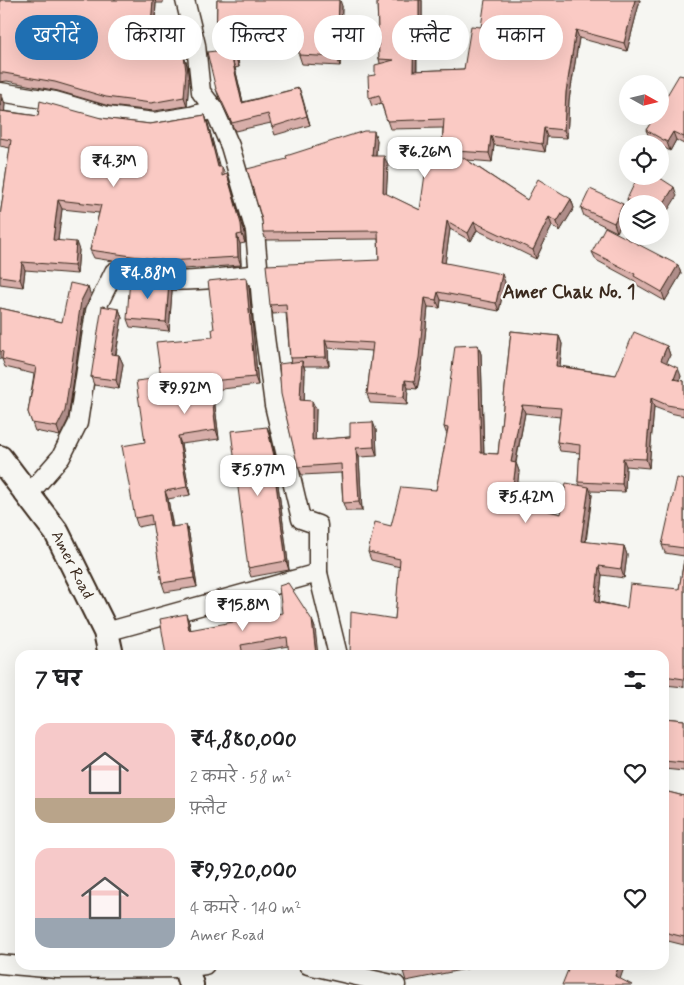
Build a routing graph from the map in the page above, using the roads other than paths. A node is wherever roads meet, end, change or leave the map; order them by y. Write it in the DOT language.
graph roads {
  1 [pos="185,0"];
  2 [pos="0,92"];
  3 [pos="214,109"];
  4 [pos="259,274"];
  5 [pos="0,458"];
  6 [pos="28,495"];
  7 [pos="318,573"];
  8 [pos="106,632"];
  9 [pos="110,650"];
  10 [pos="337,650"];
  11 [pos="0,964"];
  12 [pos="15,965"];
  13 [pos="124,970"];
  14 [pos="359,970"];
  15 [pos="191,971"];
  16 [pos="379,972"];
  17 [pos="396,985"];
  1 -- 3 [label="street"];
  2 -- 3 [label="street"];
  3 -- 4 [label="street"];
  4 -- 6 [label="street"];
  4 -- 7 [label="street"];
  5 -- 6 [label="main road, Amer Road"];
  6 -- 8 [label="main road, Amer Road"];
  7 -- 8 [label="street"];
  7 -- 10 [label="street"];
  8 -- 9 [label="main road, Amer Road"];
  11 -- 12 [label="street"];
  13 -- 15 [label="street"];
  14 -- 16 [label="street"];
  16 -- 17 [label="street"];
}
